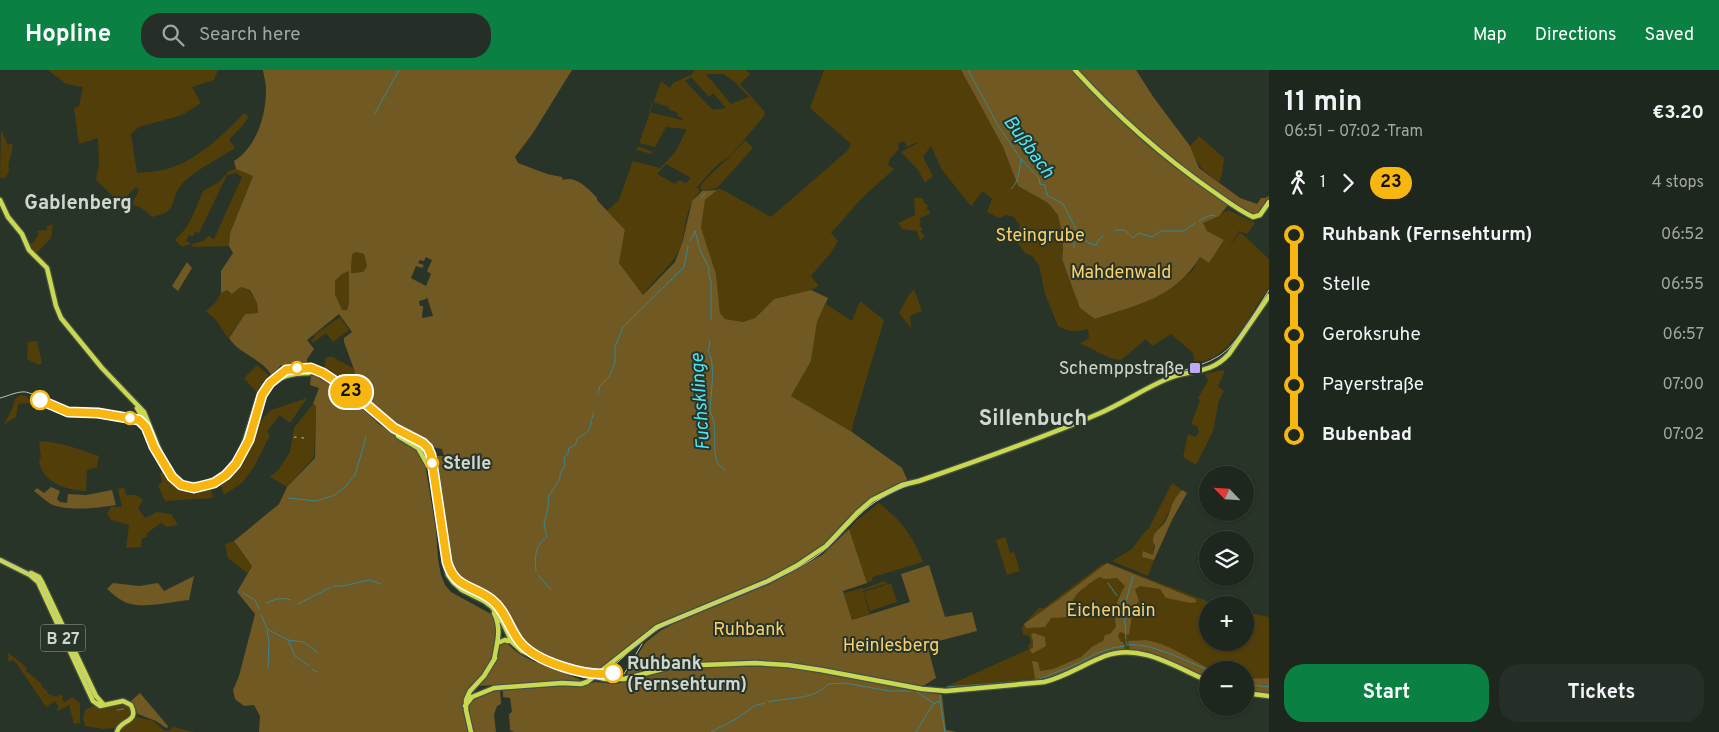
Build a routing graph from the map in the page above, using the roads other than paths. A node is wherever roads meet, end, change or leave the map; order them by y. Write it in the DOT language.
graph roads {
  1 [pos="1075,70"];
  2 [pos="0,200"];
  3 [pos="1269,202"];
  4 [pos="1269,296"];
  5 [pos="282,375"];
  6 [pos="0,559"];
  7 [pos="495,615"];
  8 [pos="503,623"];
  9 [pos="503,630"];
  10 [pos="508,641"];
  11 [pos="500,642"];
  12 [pos="494,660"];
  13 [pos="603,671"];
  14 [pos="1199,677"];
  15 [pos="594,678"];
  16 [pos="608,679"];
  17 [pos="622,680"];
  18 [pos="474,686"];
  19 [pos="477,694"];
  20 [pos="1254,694"];
  21 [pos="1269,696"];
  22 [pos="465,706"];
  23 [pos="467,716"];
  24 [pos="116,732"];
  25 [pos="471,732"];
  1 -- 3 [label="main road"];
  2 -- 5 [label="main road"];
  4 -- 13 [label="main road"];
  5 -- 7 [label="main road"];
  5 -- 8 [label="main road"];
  6 -- 24 [label="main road, B 27"];
  7 -- 9 [label="main road"];
  7 -- 12 [label="main road"];
  8 -- 9 [label="main road"];
  8 -- 15 [label="main road"];
  9 -- 10 [label="main road"];
  9 -- 11 [label="main road"];
  10 -- 11 [label="main road"];
  10 -- 15 [label="main road"];
  11 -- 12 [label="main road"];
  12 -- 18 [label="main road"];
  13 -- 15 [label="main road"];
  13 -- 16 [label="main road"];
  14 -- 17 [label="main road"];
  15 -- 16 [label="main road"];
  15 -- 17 [label="main road"];
  15 -- 19 [label="main road"];
  16 -- 17 [label="main road"];
  18 -- 19 [label="main road"];
  18 -- 22 [label="main road"];
  19 -- 22 [label="main road"];
  19 -- 23 [label="main road"];
  20 -- 21 [label="main road"];
  22 -- 23 [label="main road"];
  23 -- 25 [label="main road"];
}
